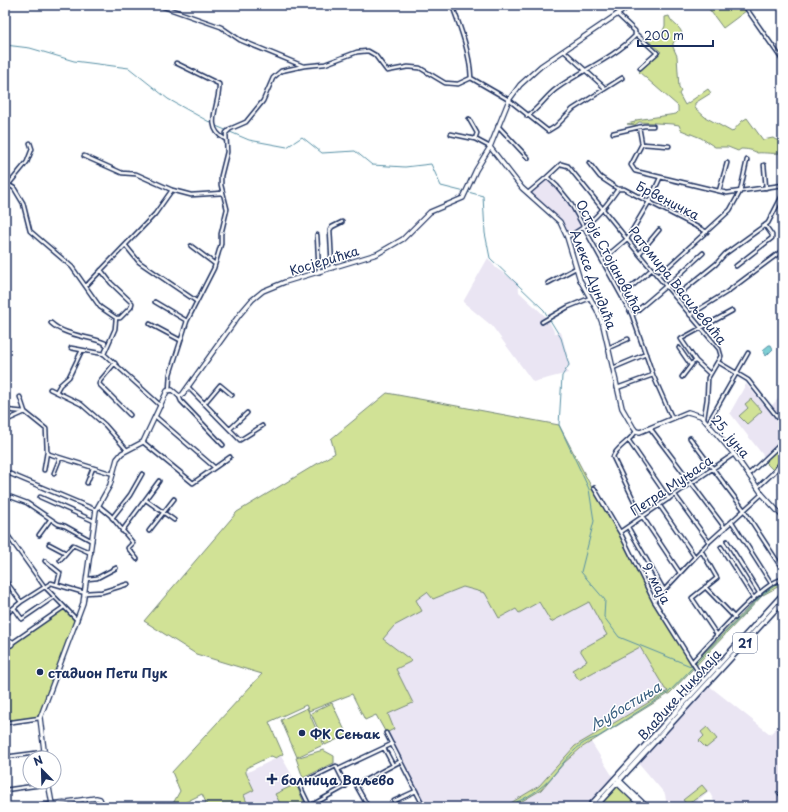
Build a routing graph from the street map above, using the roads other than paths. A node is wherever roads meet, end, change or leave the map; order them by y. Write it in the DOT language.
graph roads {
  1 [pos="158,5"];
  2 [pos="452,5"];
  3 [pos="610,5"];
  4 [pos="631,5"];
  5 [pos="744,5"];
  6 [pos="621,12"];
  7 [pos="617,14"];
  8 [pos="636,34"];
  9 [pos="564,51"];
  10 [pos="783,61"];
  11 [pos="176,64"];
  12 [pos="304,66"];
  13 [pos="640,68"];
  14 [pos="585,70"];
  15 [pos="471,78"];
  16 [pos="622,78"];
  17 [pos="599,83"];
  18 [pos="605,88"];
  19 [pos="600,91"];
  20 [pos="509,100"];
  21 [pos="527,116"];
  22 [pos="469,119"];
  23 [pos="498,126"];
  24 [pos="653,126"];
  25 [pos="640,127"];
  26 [pos="613,133"];
  27 [pos="451,134"];
  28 [pos="225,139"];
  29 [pos="475,140"];
  30 [pos="30,143"];
  31 [pos="642,144"];
  32 [pos="669,146"];
  33 [pos="490,147"];
  34 [pos="84,156"];
  35 [pos="528,158"];
  36 [pos="747,160"];
  37 [pos="589,163"];
  38 [pos="727,163"];
  39 [pos="764,165"];
  40 [pos="548,177"];
  41 [pos="660,178"];
  42 [pos="5,183"];
  43 [pos="9,184"];
  44 [pos="783,185"];
  45 [pos="766,188"];
  46 [pos="618,189"];
  47 [pos="172,190"];
  48 [pos="720,191"];
  49 [pos="740,192"];
  50 [pos="223,193"];
  51 [pos="528,193"];
  52 [pos="783,194"];
  53 [pos="649,202"];
  54 [pos="604,210"];
  55 [pos="342,222"];
  56 [pos="765,225"];
  57 [pos="584,228"];
  58 [pos="659,230"];
  59 [pos="707,232"];
  60 [pos="317,235"];
  61 [pos="567,237"];
  62 [pos="627,239"];
  63 [pos="126,246"];
  64 [pos="191,246"];
  65 [pos="783,250"];
  66 [pos="703,253"];
  67 [pos="639,254"];
  68 [pos="602,260"];
  69 [pos="215,264"];
  70 [pos="736,266"];
  71 [pos="332,268"];
  72 [pos="576,268"];
  73 [pos="652,269"];
  74 [pos="101,270"];
  75 [pos="319,272"];
  76 [pos="658,276"];
  77 [pos="548,283"];
  78 [pos="86,286"];
  79 [pos="666,286"];
  80 [pos="622,296"];
  81 [pos="675,297"];
  82 [pos="590,298"];
  83 [pos="196,301"];
  84 [pos="155,302"];
  85 [pos="732,311"];
  86 [pos="632,315"];
  87 [pos="690,315"];
  88 [pos="116,318"];
  89 [pos="187,321"];
  90 [pos="542,322"];
  91 [pos="51,324"];
  92 [pos="150,324"];
  93 [pos="702,328"];
  94 [pos="628,339"];
  95 [pos="180,340"];
  96 [pos="71,348"];
  97 [pos="608,348"];
  98 [pos="678,348"];
  99 [pos="82,350"];
  100 [pos="104,353"];
  101 [pos="748,353"];
  102 [pos="646,354"];
  103 [pos="696,361"];
  104 [pos="718,362"];
  105 [pos="115,363"];
  106 [pos="692,364"];
  107 [pos="613,368"];
  108 [pos="736,372"];
  109 [pos="710,374"];
  110 [pos="653,375"];
  111 [pos="682,377"];
  112 [pos="189,388"];
  113 [pos="617,388"];
  114 [pos="50,389"];
  115 [pos="169,390"];
  116 [pos="56,392"];
  117 [pos="232,395"];
  118 [pos="20,396"];
  119 [pos="179,396"];
  120 [pos="204,404"];
  121 [pos="162,406"];
  122 [pos="5,410"];
  123 [pos="25,412"];
  124 [pos="247,413"];
  125 [pos="130,415"];
  126 [pos="156,417"];
  127 [pos="672,418"];
  128 [pos="704,418"];
  129 [pos="5,421"];
  130 [pos="708,423"];
  131 [pos="783,424"];
  132 [pos="262,426"];
  133 [pos="650,428"];
  134 [pos="230,429"];
  135 [pos="636,431"];
  136 [pos="690,438"];
  137 [pos="629,441"];
  138 [pos="143,442"];
  139 [pos="783,442"];
  140 [pos="223,445"];
  141 [pos="127,451"];
  142 [pos="47,452"];
  143 [pos="734,454"];
  144 [pos="230,457"];
  145 [pos="60,458"];
  146 [pos="783,460"];
  147 [pos="214,467"];
  148 [pos="93,468"];
  149 [pos="713,469"];
  150 [pos="44,470"];
  151 [pos="54,473"];
  152 [pos="8,474"];
  153 [pos="114,474"];
  154 [pos="142,474"];
  155 [pos="750,474"];
  156 [pos="159,482"];
  157 [pos="87,483"];
  158 [pos="691,485"];
  159 [pos="594,488"];
  160 [pos="758,488"];
  161 [pos="762,494"];
  162 [pos="675,495"];
  163 [pos="11,497"];
  164 [pos="40,497"];
  165 [pos="174,499"];
  166 [pos="669,499"];
  167 [pos="146,500"];
  168 [pos="98,505"];
  169 [pos="660,506"];
  170 [pos="96,510"];
  171 [pos="744,510"];
  172 [pos="164,512"];
  173 [pos="782,514"];
  174 [pos="643,517"];
  175 [pos="112,518"];
  176 [pos="50,520"];
  177 [pos="174,520"];
  178 [pos="94,522"];
  179 [pos="732,522"];
  180 [pos="628,527"];
  181 [pos="725,528"];
  182 [pos="122,531"];
  183 [pos="149,531"];
  184 [pos="620,532"];
  185 [pos="39,535"];
  186 [pos="9,537"];
  187 [pos="92,541"];
  188 [pos="728,541"];
  189 [pos="709,542"];
  190 [pos="50,544"];
  191 [pos="720,547"];
  192 [pos="701,550"];
  193 [pos="66,553"];
  194 [pos="91,553"];
  195 [pos="696,557"];
  196 [pos="137,559"];
  197 [pos="60,560"];
  198 [pos="45,561"];
  199 [pos="116,568"];
  200 [pos="783,570"];
  201 [pos="680,573"];
  202 [pos="87,579"];
  203 [pos="783,579"];
  204 [pos="5,580"];
  205 [pos="771,583"];
  206 [pos="57,584"];
  207 [pos="128,584"];
  208 [pos="44,586"];
  209 [pos="705,588"];
  210 [pos="664,590"];
  211 [pos="85,593"];
  212 [pos="760,594"];
  213 [pos="783,594"];
  214 [pos="54,597"];
  215 [pos="754,599"];
  216 [pos="654,601"];
  217 [pos="783,601"];
  218 [pos="21,602"];
  219 [pos="64,607"];
  220 [pos="14,608"];
  221 [pos="5,615"];
  222 [pos="735,618"];
  223 [pos="77,620"];
  224 [pos="5,633"];
  225 [pos="717,635"];
  226 [pos="6,637"];
  227 [pos="9,640"];
  228 [pos="12,643"];
  229 [pos="8,645"];
  230 [pos="5,648"];
  231 [pos="692,662"];
  232 [pos="704,681"];
  233 [pos="708,685"];
  234 [pos="40,718"];
  235 [pos="5,723"];
  236 [pos="386,733"];
  237 [pos="392,744"];
  238 [pos="384,748"];
  239 [pos="44,750"];
  240 [pos="22,755"];
  241 [pos="5,757"];
  242 [pos="401,761"];
  243 [pos="393,765"];
  244 [pos="339,769"];
  245 [pos="617,780"];
  246 [pos="22,787"];
  247 [pos="5,790"];
  248 [pos="50,790"];
  249 [pos="416,791"];
  250 [pos="84,800"];
  251 [pos="366,803"];
  252 [pos="52,804"];
  253 [pos="310,806"];
  254 [pos="33,807"];
  255 [pos="88,807"];
  256 [pos="103,807"];
  257 [pos="397,807"];
  258 [pos="424,807"];
  259 [pos="589,807"];
  260 [pos="595,807"];
  261 [pos="642,807"];
  262 [pos="647,807"];
  1 -- 12 [label="street"];
  2 -- 15 [label="street"];
  3 -- 6 [label="street"];
  4 -- 6 [label="street, Косјерићка"];
  5 -- 10 [label="street"];
  6 -- 7 [label="street, Косјерићка"];
  7 -- 8 [label="street"];
  7 -- 9 [label="street, Косјерићка"];
  8 -- 13 [label="street"];
  8 -- 14 [label="street"];
  9 -- 14 [label="street"];
  9 -- 20 [label="street, Косјерићка"];
  11 -- 28 [label="street"];
  12 -- 15 [label="street"];
  12 -- 28 [label="street"];
  14 -- 17 [label="street"];
  14 -- 21 [label="street"];
  15 -- 20 [label="street"];
  16 -- 18 [label="street"];
  17 -- 18 [label="street"];
  17 -- 19 [label="street"];
  18 -- 19 [label="street"];
  19 -- 21 [label="street"];
  20 -- 21 [label="street"];
  20 -- 23 [label="street, Косјерићка"];
  22 -- 29 [label="street"];
  23 -- 33 [label="street, Косјерићка"];
  23 -- 35 [label="street"];
  24 -- 25 [label="street"];
  25 -- 26 [label="street"];
  25 -- 31 [label="street"];
  27 -- 29 [label="street"];
  28 -- 50 [label="street"];
  29 -- 33 [label="street"];
  30 -- 43 [label="street"];
  31 -- 32 [label="street"];
  31 -- 41 [label="street"];
  33 -- 51 [label="street, Алексе Дундића"];
  33 -- 71 [label="street, Косјерићка"];
  34 -- 47 [label="street"];
  36 -- 49 [label="street"];
  37 -- 46 [label="street, Брвеничка"];
  38 -- 48 [label="street"];
  39 -- 45 [label="street"];
  40 -- 51 [label="street"];
  40 -- 54 [label="street, Ратомира Васиљевића"];
  40 -- 57 [label="street, Остоје Стојановића"];
  41 -- 48 [label="street"];
  41 -- 53 [label="street"];
  42 -- 43 [label="street"];
  43 -- 78 [label="street"];
  44 -- 45 [label="street"];
  45 -- 49 [label="street"];
  46 -- 53 [label="street, Брвеничка"];
  46 -- 54 [label="street"];
  47 -- 50 [label="street"];
  47 -- 63 [label="street"];
  48 -- 49 [label="street"];
  49 -- 59 [label="street"];
  50 -- 69 [label="street"];
  51 -- 61 [label="street, Алексе Дундића"];
  52 -- 56 [label="street"];
  53 -- 59 [label="street, Брвеничка"];
  53 -- 62 [label="street"];
  54 -- 57 [label="street"];
  54 -- 62 [label="street, Ратомира Васиљевића"];
  55 -- 71 [label="street"];
  56 -- 70 [label="street"];
  56 -- 81 [label="street"];
  57 -- 61 [label="street"];
  57 -- 68 [label="street, Остоје Стојановића"];
  58 -- 67 [label="street"];
  59 -- 76 [label="street"];
  60 -- 75 [label="street"];
  61 -- 72 [label="street, Алексе Дундића"];
  62 -- 67 [label="street, Ратомира Васиљевића"];
  62 -- 68 [label="street"];
  63 -- 74 [label="street"];
  63 -- 83 [label="street"];
  64 -- 69 [label="street"];
  65 -- 87 [label="street"];
  66 -- 79 [label="street"];
  67 -- 73 [label="street, Ратомира Васиљевића"];
  68 -- 80 [label="street, Остоје Стојановића"];
  69 -- 83 [label="street"];
  71 -- 75 [label="street, Косјерићка"];
  72 -- 77 [label="street"];
  72 -- 82 [label="street, Алексе Дундића"];
  73 -- 76 [label="street, Ратомира Васиљевића"];
  73 -- 80 [label="street"];
  74 -- 78 [label="street"];
  74 -- 88 [label="street"];
  75 -- 112 [label="street, Косјерићка"];
  76 -- 79 [label="street, Ратомира Васиљевића"];
  78 -- 88 [label="street"];
  79 -- 81 [label="street, Ратомира Васиљевића"];
  79 -- 86 [label="street"];
  80 -- 86 [label="street, Остоје Стојановића"];
  81 -- 87 [label="street, Ратомира Васиљевића"];
  82 -- 90 [label="street"];
  82 -- 97 [label="street, Алексе Дундића"];
  83 -- 89 [label="street"];
  84 -- 89 [label="street"];
  85 -- 93 [label="street"];
  86 -- 102 [label="street, Остоје Стојановића"];
  87 -- 93 [label="street, Ратомира Васиљевића"];
  88 -- 100 [label="street"];
  89 -- 95 [label="street"];
  91 -- 100 [label="street"];
  92 -- 95 [label="street"];
  93 -- 103 [label="street"];
  93 -- 104 [label="street, Ратомира Васиљевића"];
  94 -- 97 [label="street"];
  95 -- 115 [label="street"];
  96 -- 99 [label="street"];
  97 -- 107 [label="street, Алексе Дундића"];
  98 -- 106 [label="street"];
  99 -- 100 [label="street"];
  99 -- 116 [label="street"];
  100 -- 105 [label="street"];
  101 -- 108 [label="street"];
  102 -- 107 [label="street"];
  102 -- 110 [label="street, Остоје Стојановића"];
  103 -- 106 [label="street"];
  103 -- 109 [label="street"];
  104 -- 108 [label="street"];
  104 -- 109 [label="street, Ратомира Васиљевића"];
  105 -- 121 [label="street"];
  105 -- 125 [label="street"];
  106 -- 111 [label="street"];
  107 -- 113 [label="street, Алексе Дундића"];
  108 -- 130 [label="street"];
  108 -- 131 [label="street"];
  109 -- 128 [label="street"];
  110 -- 113 [label="street"];
  110 -- 127 [label="street, Остоје Стојановића"];
  112 -- 119 [label="street, Косјерићка"];
  112 -- 120 [label="street"];
  113 -- 135 [label="street, Алексе Дундића"];
  114 -- 116 [label="street"];
  115 -- 119 [label="street"];
  115 -- 121 [label="street"];
  116 -- 141 [label="street"];
  117 -- 120 [label="street"];
  118 -- 123 [label="street"];
  119 -- 140 [label="street"];
  120 -- 134 [label="street"];
  121 -- 126 [label="street"];
  122 -- 123 [label="street"];
  123 -- 129 [label="street"];
  123 -- 142 [label="street"];
  124 -- 134 [label="street"];
  126 -- 138 [label="street"];
  126 -- 147 [label="street"];
  127 -- 128 [label="street, 25. јуна"];
  127 -- 133 [label="street, 25. јуна"];
  128 -- 130 [label="street, 25. јуна"];
  130 -- 143 [label="street, 25. јуна"];
  132 -- 134 [label="street"];
  133 -- 135 [label="street, 25. јуна"];
  133 -- 158 [label="street"];
  135 -- 137 [label="street"];
  136 -- 149 [label="street"];
  137 -- 166 [label="street"];
  137 -- 174 [label="street"];
  138 -- 141 [label="street"];
  138 -- 147 [label="street"];
  139 -- 155 [label="street"];
  141 -- 153 [label="street"];
  142 -- 145 [label="street"];
  142 -- 150 [label="street"];
  143 -- 149 [label="street, Петра Муњаса"];
  143 -- 155 [label="street, 25. јуна"];
  144 -- 147 [label="street"];
  145 -- 148 [label="street"];
  145 -- 151 [label="street"];
  146 -- 160 [label="street"];
  148 -- 153 [label="street"];
  148 -- 157 [label="street"];
  149 -- 158 [label="street, Петра Муњаса"];
  149 -- 171 [label="street"];
  152 -- 170 [label="street"];
  153 -- 168 [label="street"];
  154 -- 175 [label="street"];
  155 -- 160 [label="street, 25. јуна"];
  156 -- 167 [label="street"];
  158 -- 162 [label="street, Петра Муњаса"];
  158 -- 181 [label="street"];
  159 -- 184 [label="street, 9. маја"];
  160 -- 161 [label="street, 25. јуна"];
  161 -- 171 [label="street"];
  161 -- 173 [label="street, 25. јуна"];
  162 -- 166 [label="street, Петра Муњаса"];
  162 -- 189 [label="street"];
  163 -- 176 [label="street"];
  164 -- 178 [label="street"];
  165 -- 172 [label="street"];
  166 -- 169 [label="street, Петра Муњаса"];
  167 -- 172 [label="street"];
  167 -- 182 [label="street"];
  168 -- 170 [label="street"];
  168 -- 175 [label="street"];
  169 -- 174 [label="street, Петра Муњаса"];
  169 -- 195 [label="street"];
  170 -- 178 [label="street"];
  171 -- 179 [label="street"];
  171 -- 200 [label="street"];
  172 -- 177 [label="street"];
  172 -- 183 [label="street"];
  174 -- 180 [label="street, Петра Муњаса"];
  174 -- 201 [label="street"];
  175 -- 182 [label="street"];
  176 -- 185 [label="street"];
  176 -- 187 [label="street"];
  178 -- 187 [label="street"];
  179 -- 181 [label="street"];
  179 -- 205 [label="street"];
  180 -- 184 [label="street, Петра Муњаса"];
  180 -- 210 [label="street"];
  181 -- 189 [label="street"];
  182 -- 196 [label="street"];
  184 -- 216 [label="street, 9. маја"];
  186 -- 208 [label="street"];
  187 -- 194 [label="street"];
  188 -- 212 [label="street"];
  189 -- 192 [label="street"];
  190 -- 193 [label="street"];
  191 -- 215 [label="street"];
  192 -- 195 [label="street"];
  192 -- 209 [label="street"];
  193 -- 194 [label="street"];
  193 -- 197 [label="street"];
  194 -- 202 [label="street"];
  195 -- 201 [label="street"];
  198 -- 206 [label="street"];
  199 -- 202 [label="street"];
  201 -- 210 [label="street"];
  202 -- 211 [label="street"];
  203 -- 205 [label="street"];
  204 -- 218 [label="street"];
  205 -- 212 [label="street"];
  206 -- 208 [label="street"];
  206 -- 211 [label="street"];
  207 -- 211 [label="street"];
  208 -- 214 [label="street"];
  208 -- 218 [label="street"];
  209 -- 222 [label="street"];
  209 -- 225 [label="street"];
  210 -- 216 [label="street"];
  211 -- 223 [label="street"];
  212 -- 215 [label="street"];
  213 -- 232 [label="main road, Владике Николаја / 21"];
  214 -- 219 [label="street"];
  214 -- 220 [label="street"];
  215 -- 222 [label="street"];
  216 -- 231 [label="street, 9. маја"];
  217 -- 233 [label="main road, Владике Николаја / 21"];
  218 -- 220 [label="street"];
  219 -- 223 [label="street"];
  219 -- 228 [label="street"];
  220 -- 221 [label="street"];
  222 -- 225 [label="street"];
  223 -- 234 [label="street"];
  224 -- 226 [label="street"];
  225 -- 231 [label="street"];
  226 -- 227 [label="street"];
  227 -- 228 [label="street"];
  227 -- 229 [label="street"];
  228 -- 229 [label="street"];
  229 -- 230 [label="street"];
  231 -- 232 [label="street, 9. маја"];
  232 -- 233 [label="street, 9. маја"];
  232 -- 245 [label="main road, Владике Николаја / 21"];
  233 -- 245 [label="main road, Владике Николаја / 21"];
  234 -- 235 [label="street"];
  234 -- 239 [label="street"];
  236 -- 237 [label="street"];
  237 -- 238 [label="street"];
  237 -- 242 [label="street"];
  238 -- 243 [label="street"];
  238 -- 244 [label="street"];
  240 -- 241 [label="street"];
  242 -- 243 [label="street"];
  242 -- 249 [label="street"];
  243 -- 251 [label="street"];
  244 -- 253 [label="street"];
  244 -- 253 [label="street"];
  245 -- 259 [label="main road, Владике Николаја / 21"];
  245 -- 260 [label="main road, Владике Николаја / 21"];
  245 -- 261 [label="street"];
  245 -- 262 [label="street"];
  246 -- 247 [label="street"];
  248 -- 252 [label="street"];
  249 -- 257 [label="street"];
  249 -- 258 [label="street"];
  250 -- 252 [label="street"];
  250 -- 255 [label="street"];
  250 -- 256 [label="street"];
  252 -- 254 [label="street"];
}
